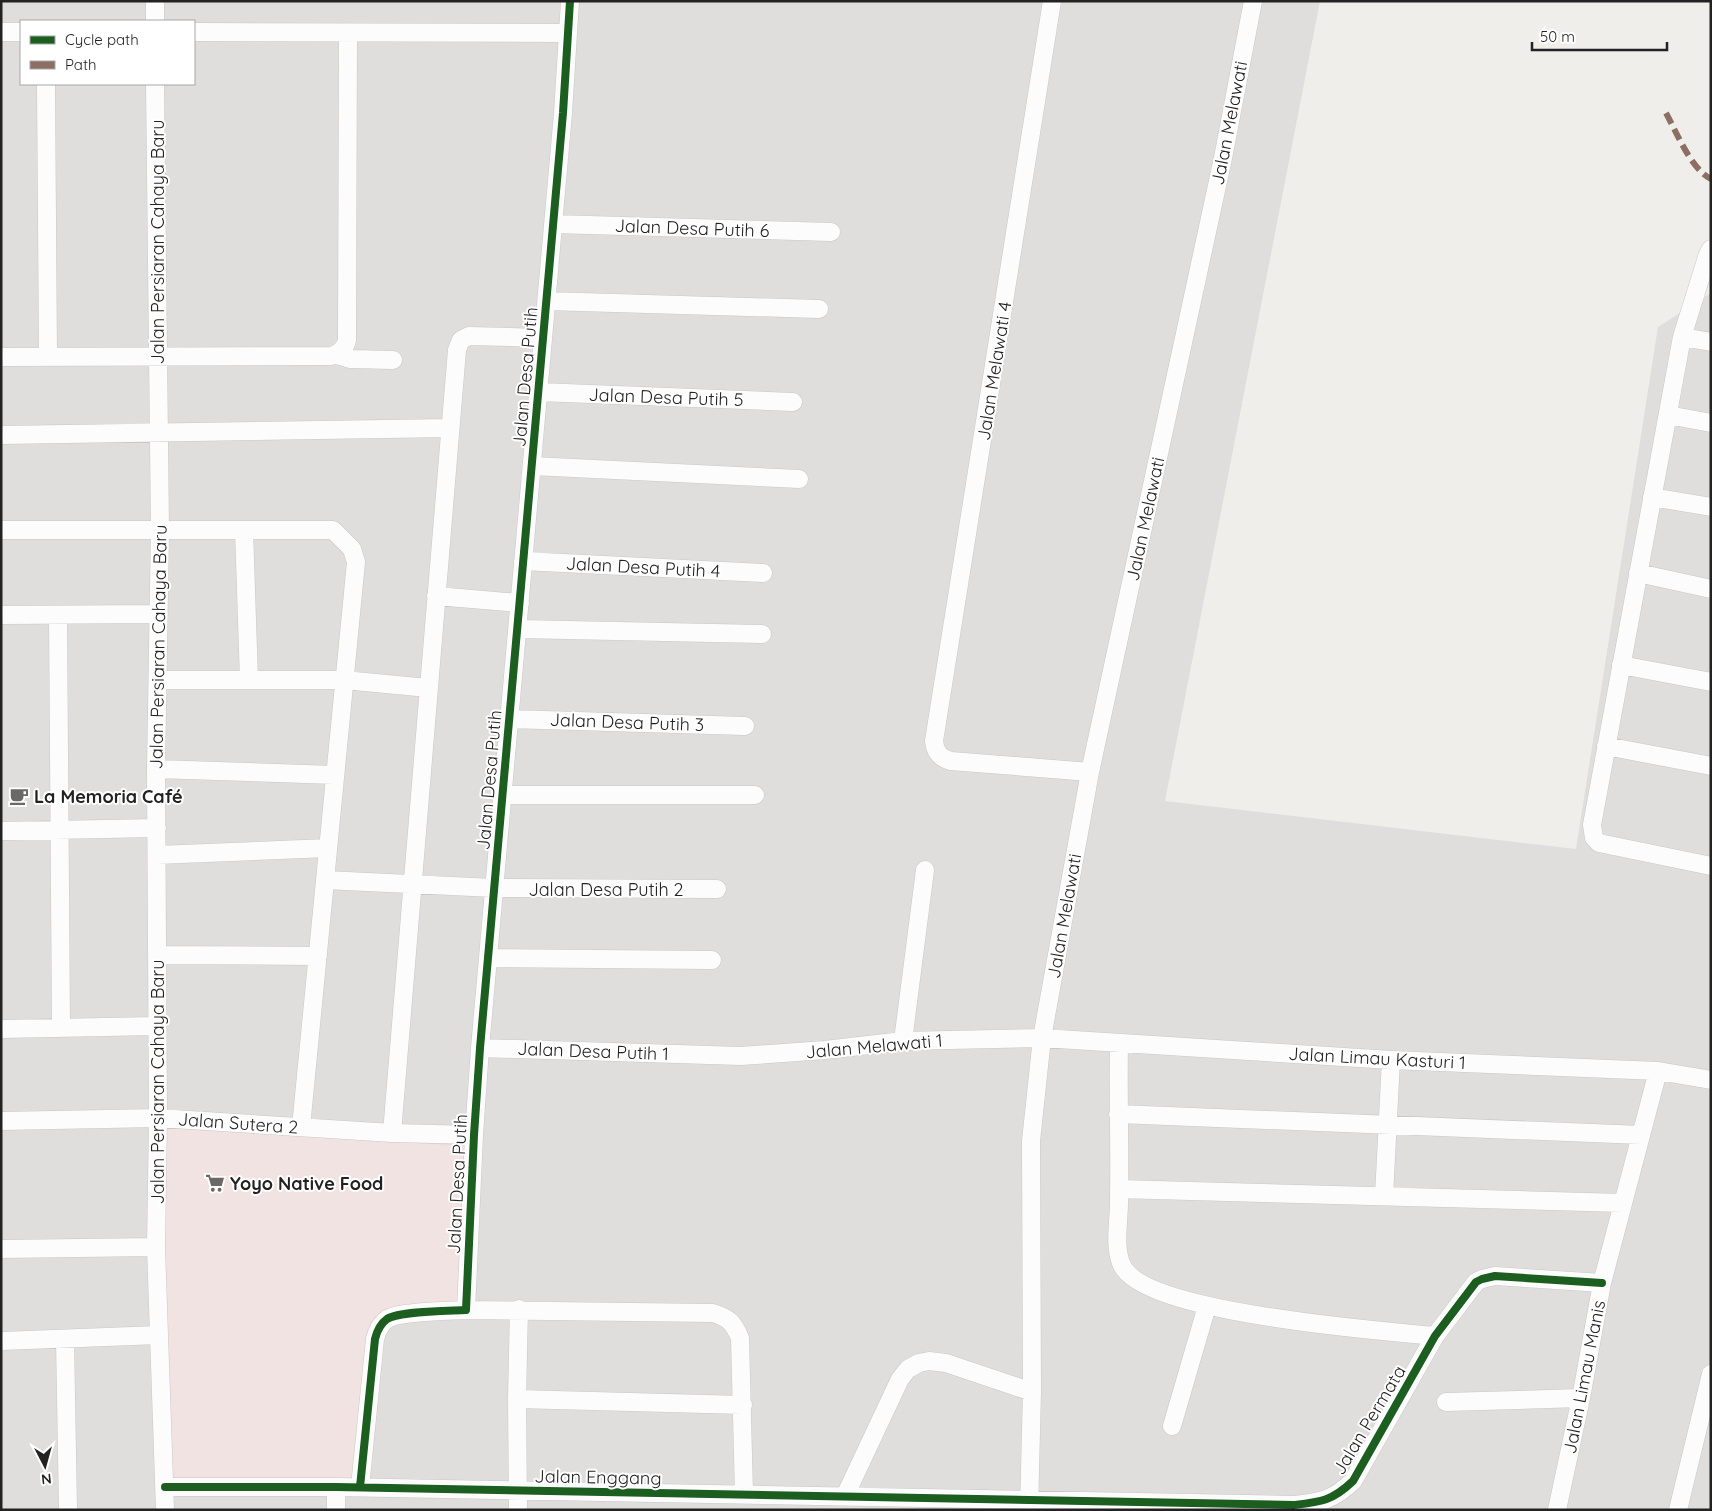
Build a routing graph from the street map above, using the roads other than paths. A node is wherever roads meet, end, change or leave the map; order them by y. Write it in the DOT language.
graph roads {
  1 [pos="155,1"];
  2 [pos="570,1"];
  3 [pos="1052,1"];
  4 [pos="1253,1"];
  5 [pos="155,20"];
  6 [pos="1,32"];
  7 [pos="20,32"];
  8 [pos="195,32"];
  9 [pos="348,32"];
  10 [pos="568,33"];
  11 [pos="46,85"];
  12 [pos="156,85"];
  13 [pos="554,224"];
  14 [pos="831,232"];
  15 [pos="1711,249"];
  16 [pos="546,301"];
  17 [pos="818,308"];
  18 [pos="1682,337"];
  19 [pos="543,338"];
  20 [pos="1711,342"];
  21 [pos="337,355"];
  22 [pos="158,356"];
  23 [pos="1,357"];
  24 [pos="48,357"];
  25 [pos="393,360"];
  26 [pos="538,392"];
  27 [pos="793,402"];
  28 [pos="1668,415"];
  29 [pos="1711,423"];
  30 [pos="450,428"];
  31 [pos="158,432"];
  32 [pos="1,435"];
  33 [pos="532,466"];
  34 [pos="799,479"];
  35 [pos="1652,497"];
  36 [pos="1711,507"];
  37 [pos="1,530"];
  38 [pos="160,530"];
  39 [pos="244,530"];
  40 [pos="523,561"];
  41 [pos="763,572"];
  42 [pos="1638,573"];
  43 [pos="1711,589"];
  44 [pos="436,596"];
  45 [pos="520,603"];
  46 [pos="58,614"];
  47 [pos="159,614"];
  48 [pos="1,615"];
  49 [pos="518,629"];
  50 [pos="762,634"];
  51 [pos="1621,665"];
  52 [pos="158,680"];
  53 [pos="249,680"];
  54 [pos="344,680"];
  55 [pos="1711,682"];
  56 [pos="428,688"];
  57 [pos="510,719"];
  58 [pos="745,726"];
  59 [pos="1606,746"];
  60 [pos="1711,766"];
  61 [pos="156,769"];
  62 [pos="1090,772"];
  63 [pos="335,775"];
  64 [pos="503,795"];
  65 [pos="756,795"];
  66 [pos="157,828"];
  67 [pos="59,830"];
  68 [pos="1,831"];
  69 [pos="328,848"];
  70 [pos="157,855"];
  71 [pos="1711,866"];
  72 [pos="925,870"];
  73 [pos="325,880"];
  74 [pos="413,883"];
  75 [pos="494,888"];
  76 [pos="717,889"];
  77 [pos="157,955"];
  78 [pos="318,956"];
  79 [pos="488,958"];
  80 [pos="712,960"];
  81 [pos="157,1026"];
  82 [pos="61,1028"];
  83 [pos="1,1029"];
  84 [pos="1042,1038"];
  85 [pos="903,1041"];
  86 [pos="1119,1043"];
  87 [pos="480,1048"];
  88 [pos="706,1054"];
  89 [pos="1391,1060"];
  90 [pos="1658,1072"];
  91 [pos="1711,1080"];
  92 [pos="1118,1114"];
  93 [pos="158,1118"];
  94 [pos="1,1121"];
  95 [pos="1388,1124"];
  96 [pos="301,1127"];
  97 [pos="392,1133"];
  98 [pos="474,1135"];
  99 [pos="1641,1135"];
  100 [pos="1384,1196"];
  101 [pos="1623,1203"];
  102 [pos="1119,1204"];
  103 [pos="156,1247"];
  104 [pos="1,1249"];
  105 [pos="1602,1283"];
  106 [pos="1207,1306"];
  107 [pos="519,1309"];
  108 [pos="466,1310"];
  109 [pos="159,1335"];
  110 [pos="1435,1336"];
  111 [pos="65,1338"];
  112 [pos="1,1341"];
  113 [pos="1711,1374"];
  114 [pos="1032,1392"];
  115 [pos="1581,1398"];
  116 [pos="517,1399"];
  117 [pos="1446,1402"];
  118 [pos="743,1404"];
  119 [pos="1172,1426"];
  120 [pos="165,1487"];
  121 [pos="336,1487"];
  122 [pos="360,1487"];
  123 [pos="518,1490"];
  124 [pos="845,1496"];
  125 [pos="753,1500"];
  126 [pos="1029,1505"];
  127 [pos="68,1510"];
  128 [pos="165,1510"];
  129 [pos="336,1510"];
  130 [pos="518,1510"];
  131 [pos="1557,1510"];
  132 [pos="1678,1510"];
  1 -- 5 [label="street"];
  2 -- 10 [label="street, Jalan Desa Putih"];
  3 -- 62 [label="street, Jalan Melawati 4"];
  4 -- 62 [label="street, Jalan Melawati"];
  6 -- 7 [label="street"];
  8 -- 9 [label="street"];
  9 -- 10 [label="street"];
  9 -- 21 [label="street"];
  10 -- 13 [label="street, Jalan Desa Putih"];
  11 -- 24 [label="street"];
  12 -- 22 [label="street, Jalan Persiaran Cahaya Baru"];
  13 -- 14 [label="street, Jalan Desa Putih 6"];
  13 -- 16 [label="street, Jalan Desa Putih"];
  15 -- 18 [label="street"];
  16 -- 17 [label="street"];
  16 -- 19 [label="street, Jalan Desa Putih"];
  18 -- 20 [label="street"];
  18 -- 28 [label="street"];
  19 -- 26 [label="street, Jalan Desa Putih"];
  19 -- 30 [label="street"];
  21 -- 22 [label="street"];
  21 -- 25 [label="street"];
  22 -- 24 [label="street"];
  22 -- 31 [label="street, Jalan Persiaran Cahaya Baru"];
  23 -- 24 [label="street"];
  26 -- 27 [label="street, Jalan Desa Putih 5"];
  26 -- 33 [label="street, Jalan Desa Putih"];
  28 -- 29 [label="street"];
  28 -- 35 [label="street"];
  30 -- 31 [label="street"];
  30 -- 44 [label="street"];
  31 -- 32 [label="street"];
  31 -- 38 [label="street, Jalan Persiaran Cahaya Baru"];
  33 -- 34 [label="street"];
  33 -- 40 [label="street, Jalan Desa Putih"];
  35 -- 36 [label="street"];
  35 -- 42 [label="street"];
  37 -- 38 [label="street"];
  38 -- 39 [label="street"];
  38 -- 47 [label="street, Jalan Persiaran Cahaya Baru"];
  39 -- 53 [label="street"];
  39 -- 54 [label="street"];
  40 -- 41 [label="street, Jalan Desa Putih 4"];
  40 -- 45 [label="street, Jalan Desa Putih"];
  42 -- 43 [label="street"];
  42 -- 51 [label="street"];
  44 -- 45 [label="street"];
  44 -- 56 [label="street"];
  45 -- 49 [label="street, Jalan Desa Putih"];
  46 -- 47 [label="street"];
  46 -- 48 [label="street"];
  46 -- 67 [label="street"];
  47 -- 52 [label="street, Jalan Persiaran Cahaya Baru"];
  49 -- 50 [label="street"];
  49 -- 57 [label="street, Jalan Desa Putih"];
  51 -- 55 [label="street"];
  51 -- 59 [label="street"];
  52 -- 53 [label="street"];
  52 -- 61 [label="street, Jalan Persiaran Cahaya Baru"];
  53 -- 54 [label="street"];
  54 -- 56 [label="street"];
  54 -- 63 [label="street"];
  56 -- 74 [label="street"];
  57 -- 58 [label="street, Jalan Desa Putih 3"];
  57 -- 64 [label="street, Jalan Desa Putih"];
  59 -- 60 [label="street"];
  59 -- 71 [label="street"];
  61 -- 63 [label="street"];
  61 -- 66 [label="street, Jalan Persiaran Cahaya Baru"];
  62 -- 84 [label="street, Jalan Melawati"];
  63 -- 69 [label="street"];
  64 -- 65 [label="street"];
  64 -- 75 [label="street, Jalan Desa Putih"];
  66 -- 67 [label="street"];
  66 -- 70 [label="street, Jalan Persiaran Cahaya Baru"];
  67 -- 68 [label="street"];
  67 -- 82 [label="street"];
  69 -- 70 [label="street"];
  69 -- 73 [label="street"];
  70 -- 77 [label="street, Jalan Persiaran Cahaya Baru"];
  72 -- 85 [label="street"];
  73 -- 74 [label="street, Jalan Desa Putih 2"];
  73 -- 78 [label="street"];
  74 -- 75 [label="street, Jalan Desa Putih 2"];
  74 -- 97 [label="street"];
  75 -- 76 [label="street, Jalan Desa Putih 2"];
  75 -- 79 [label="street, Jalan Desa Putih"];
  77 -- 78 [label="street"];
  77 -- 81 [label="street, Jalan Persiaran Cahaya Baru"];
  78 -- 96 [label="street"];
  79 -- 80 [label="street"];
  79 -- 87 [label="street, Jalan Desa Putih"];
  81 -- 82 [label="street"];
  81 -- 93 [label="street, Jalan Persiaran Cahaya Baru"];
  82 -- 83 [label="street"];
  84 -- 85 [label="street, Jalan Melawati 1"];
  84 -- 86 [label="street, Jalan Limau Kasturi 1"];
  84 -- 114 [label="street, Jalan Melawati"];
  85 -- 88 [label="street, Jalan Melawati 1"];
  86 -- 89 [label="street, Jalan Limau Kasturi 1"];
  86 -- 92 [label="street"];
  87 -- 88 [label="street, Jalan Desa Putih 1"];
  87 -- 98 [label="street, Jalan Desa Putih"];
  89 -- 90 [label="street, Jalan Limau Kasturi 1"];
  89 -- 95 [label="street"];
  90 -- 91 [label="street, Jalan Limau Kasturi 1"];
  90 -- 99 [label="street, Jalan Limau Manis"];
  92 -- 95 [label="street"];
  92 -- 102 [label="street"];
  93 -- 94 [label="street, Jalan Sutera 2"];
  93 -- 96 [label="street, Jalan Sutera 2"];
  93 -- 103 [label="street, Jalan Persiaran Cahaya Baru"];
  95 -- 99 [label="street"];
  95 -- 100 [label="street"];
  96 -- 97 [label="street, Jalan Sutera 2"];
  97 -- 98 [label="street, Jalan Sutera 2"];
  98 -- 108 [label="street, Jalan Desa Putih"];
  99 -- 101 [label="street, Jalan Limau Manis"];
  100 -- 101 [label="street"];
  100 -- 102 [label="street"];
  101 -- 105 [label="street, Jalan Limau Manis"];
  102 -- 106 [label="street"];
  103 -- 104 [label="street"];
  103 -- 109 [label="street, Jalan Persiaran Cahaya Baru"];
  105 -- 110 [label="street, Jalan Permata"];
  105 -- 115 [label="street, Jalan Limau Manis"];
  106 -- 110 [label="street"];
  106 -- 119 [label="street"];
  107 -- 108 [label="street"];
  107 -- 116 [label="street"];
  107 -- 118 [label="street"];
  108 -- 122 [label="street"];
  109 -- 111 [label="street"];
  109 -- 120 [label="street, Jalan Persiaran Cahaya Baru"];
  110 -- 126 [label="street, Jalan Permata"];
  111 -- 112 [label="street"];
  111 -- 127 [label="street"];
  113 -- 132 [label="street"];
  114 -- 124 [label="street"];
  114 -- 126 [label="street, Jalan Melawati"];
  115 -- 117 [label="street"];
  115 -- 131 [label="street, Jalan Limau Manis"];
  116 -- 118 [label="street"];
  116 -- 123 [label="street"];
  118 -- 125 [label="street"];
  120 -- 121 [label="street, Jalan Enggang"];
  120 -- 128 [label="street, Jalan Persiaran Cahaya Baru"];
  121 -- 122 [label="street, Jalan Enggang"];
  121 -- 129 [label="street"];
  122 -- 123 [label="street, Jalan Enggang"];
  123 -- 125 [label="street, Jalan Enggang"];
  123 -- 130 [label="street"];
  124 -- 125 [label="street, Jalan Enggang"];
  124 -- 126 [label="street, Jalan Enggang"];
}
